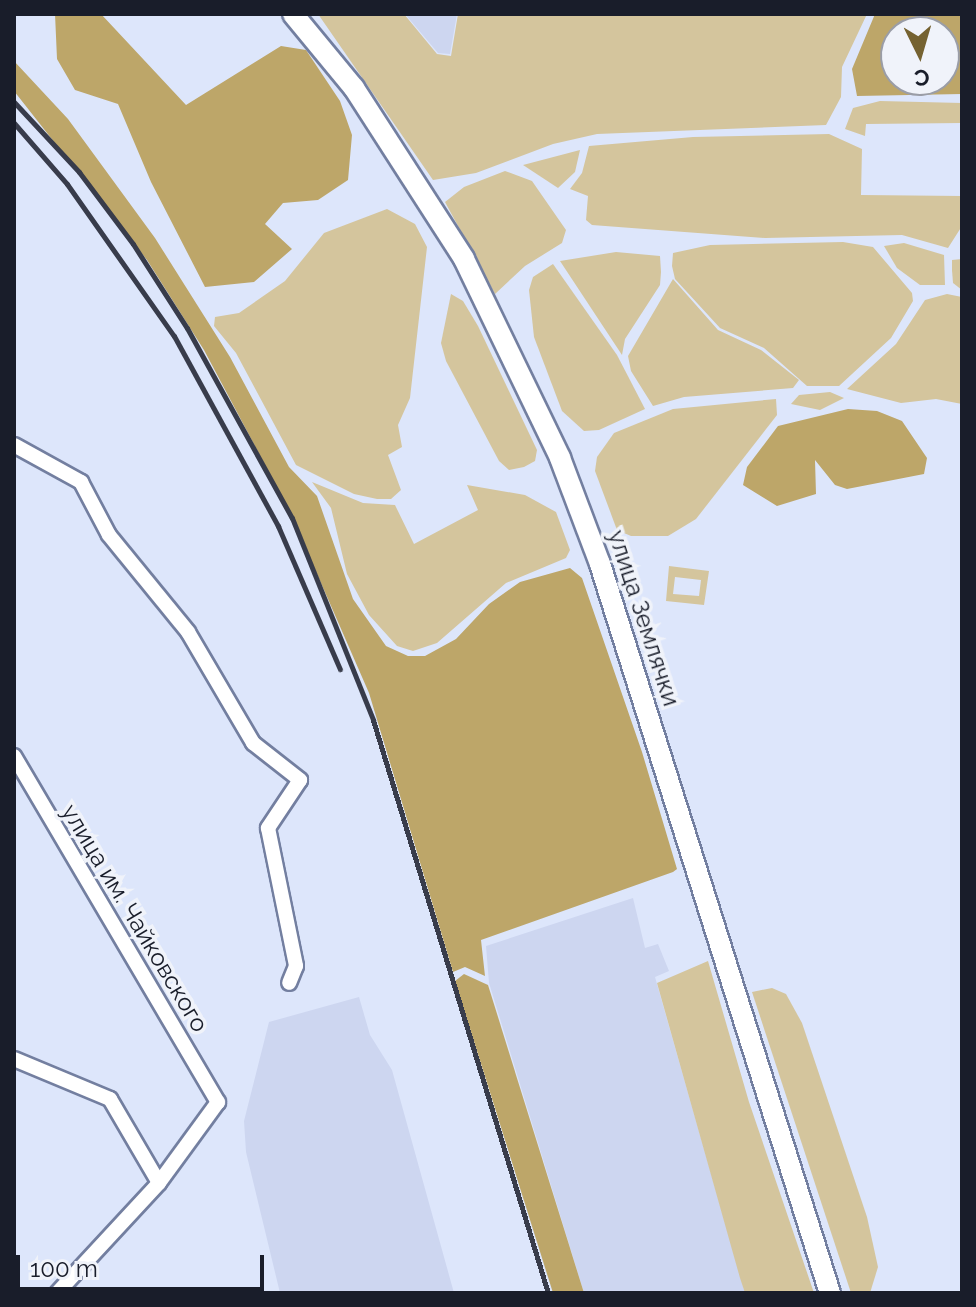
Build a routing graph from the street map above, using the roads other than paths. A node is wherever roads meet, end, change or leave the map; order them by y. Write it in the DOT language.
graph roads {
  1 [pos="293,14"];
  2 [pos="14,445"];
  3 [pos="14,756"];
  4 [pos="289,983"];
  5 [pos="14,1059"];
  6 [pos="159,1183"];
  7 [pos="57,1293"];
  8 [pos="830,1293"];
  1 -- 8 [label="main road, улица Землячки"];
  2 -- 4 [label="street"];
  3 -- 6 [label="street, улица им. Чайковского"];
  5 -- 6 [label="street"];
  6 -- 7 [label="street"];
}
